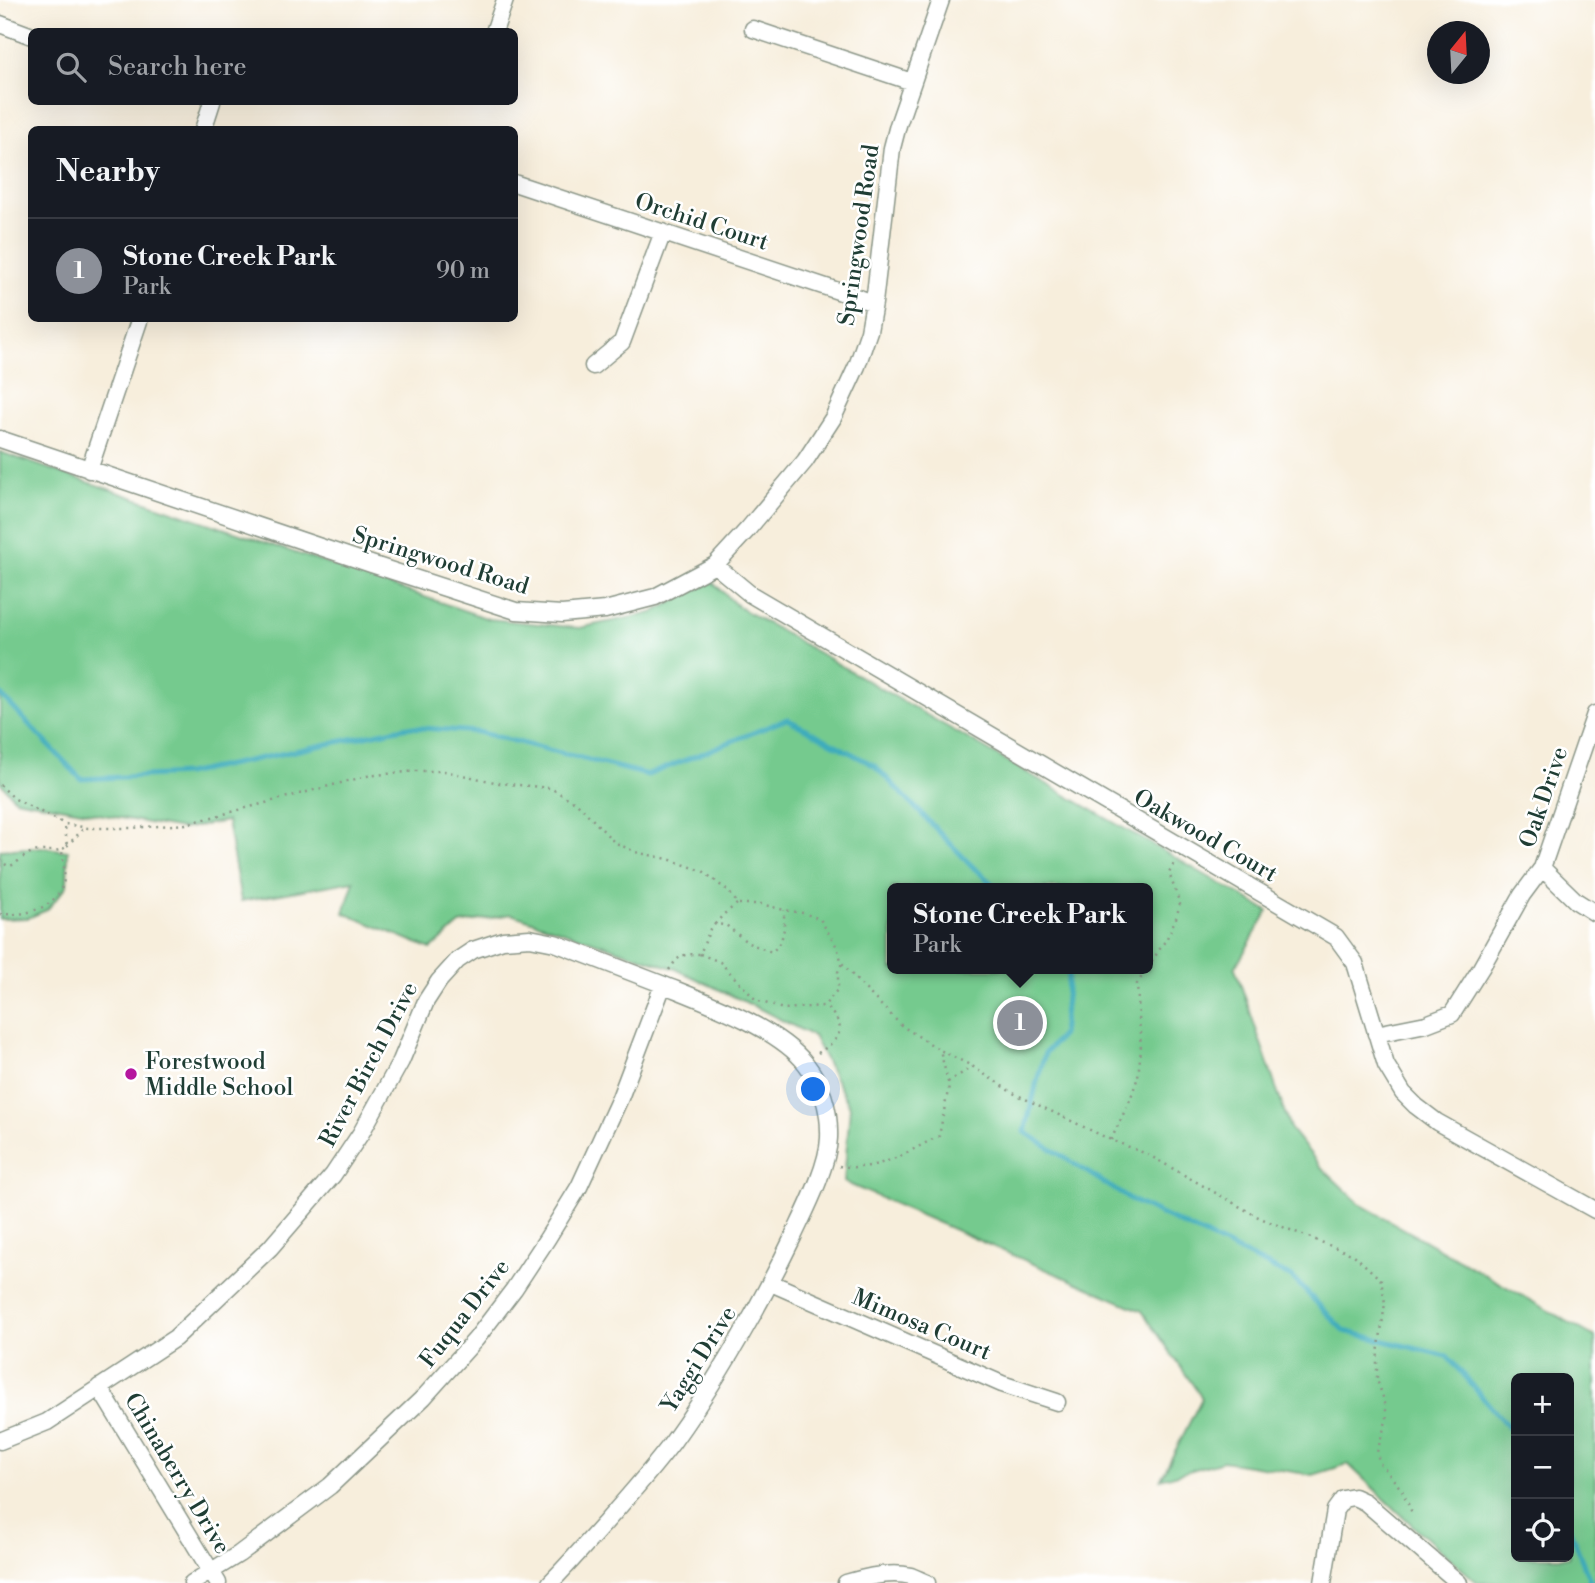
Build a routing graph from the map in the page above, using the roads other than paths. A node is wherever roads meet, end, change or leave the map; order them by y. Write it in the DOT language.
graph roads {
  1 [pos="505,0"];
  2 [pos="941,0"];
  3 [pos="0,24"];
  4 [pos="495,28"];
  5 [pos="753,29"];
  6 [pos="28,34"];
  7 [pos="912,82"];
  8 [pos="211,105"];
  9 [pos="204,126"];
  10 [pos="518,184"];
  11 [pos="663,232"];
  12 [pos="874,303"];
  13 [pos="139,322"];
  14 [pos="593,366"];
  15 [pos="0,439"];
  16 [pos="89,470"];
  17 [pos="715,565"];
  18 [pos="1595,714"];
  19 [pos="1542,868"];
  20 [pos="1595,913"];
  21 [pos="666,978"];
  22 [pos="1376,1034"];
  23 [pos="829,1128"];
  24 [pos="1595,1210"];
  25 [pos="771,1283"];
  26 [pos="99,1387"];
  27 [pos="1058,1402"];
  28 [pos="0,1441"];
  29 [pos="214,1578"];
  30 [pos="192,1583"];
  31 [pos="550,1583"];
  32 [pos="846,1583"];
  33 [pos="927,1583"];
  34 [pos="1323,1583"];
  35 [pos="1459,1583"];
  1 -- 4 [label="street"];
  2 -- 7 [label="street, Springwood Road"];
  3 -- 6 [label="street"];
  5 -- 7 [label="street"];
  7 -- 12 [label="street, Springwood Road"];
  8 -- 9 [label="street"];
  10 -- 11 [label="street, Orchid Court"];
  11 -- 12 [label="street, Orchid Court"];
  11 -- 14 [label="street"];
  12 -- 17 [label="street, Springwood Road"];
  13 -- 16 [label="street"];
  15 -- 16 [label="street, Springwood Road"];
  16 -- 17 [label="street, Springwood Road"];
  17 -- 22 [label="street, Oakwood Court"];
  18 -- 19 [label="street, Oak Drive"];
  19 -- 20 [label="street, Oak Drive"];
  19 -- 22 [label="street"];
  21 -- 23 [label="street, River Birch Drive"];
  21 -- 26 [label="street, River Birch Drive"];
  21 -- 29 [label="street, Fuqua Drive"];
  22 -- 24 [label="street, Oakwood Court"];
  23 -- 25 [label="street, Yaggi Drive"];
  25 -- 27 [label="street, Mimosa Court"];
  25 -- 31 [label="street, Yaggi Drive"];
  26 -- 28 [label="street, River Birch Drive"];
  26 -- 29 [label="street, Chinaberry Drive"];
  29 -- 30 [label="street, Fuqua Drive"];
  32 -- 33 [label="street"];
  34 -- 35 [label="street"];
}
